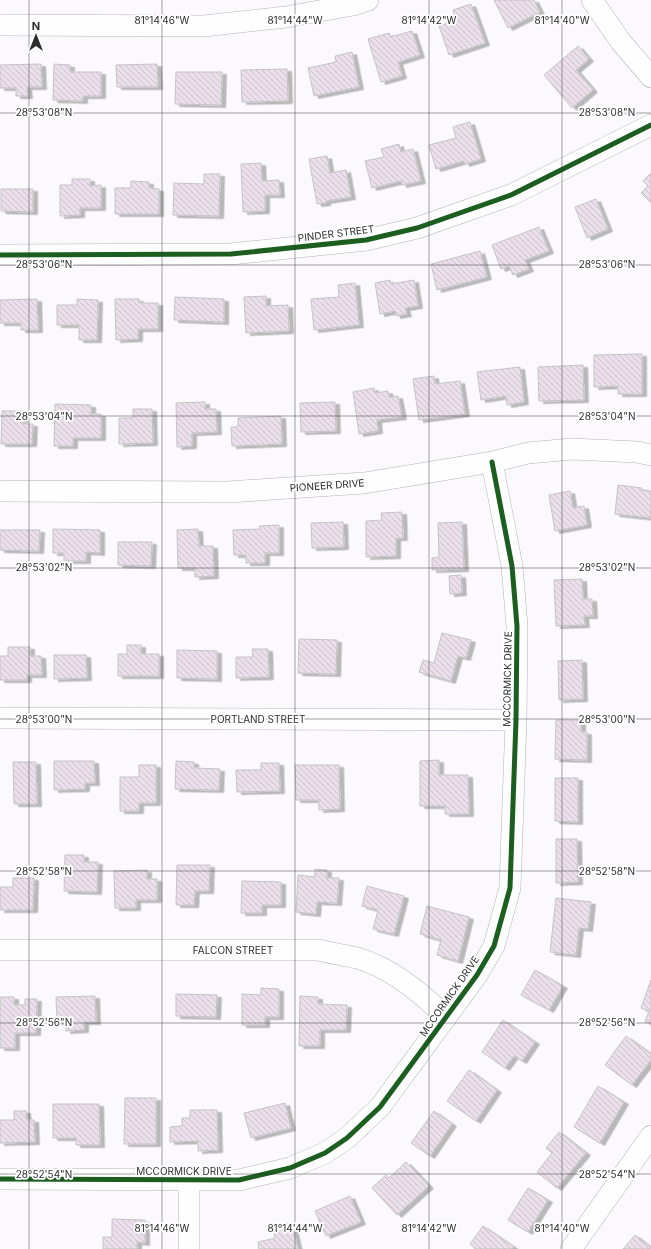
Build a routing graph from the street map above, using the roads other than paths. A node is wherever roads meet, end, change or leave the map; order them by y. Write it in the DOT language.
graph roads {
  1 [pos="368,0"];
  2 [pos="592,0"];
  3 [pos="0,26"];
  4 [pos="651,77"];
  5 [pos="651,125"];
  6 [pos="0,255"];
  7 [pos="651,455"];
  8 [pos="492,462"];
  9 [pos="0,491"];
  10 [pos="0,718"];
  11 [pos="516,720"];
  12 [pos="0,950"];
  13 [pos="446,1018"];
  14 [pos="651,1136"];
  15 [pos="0,1180"];
  16 [pos="189,1180"];
  17 [pos="189,1249"];
  18 [pos="571,1249"];
  1 -- 3 [label="street"];
  2 -- 4 [label="street"];
  5 -- 6 [label="street, PINDER STREET"];
  7 -- 8 [label="street, PIONEER DRIVE"];
  8 -- 9 [label="street, PIONEER DRIVE"];
  8 -- 11 [label="street, MCCORMICK DRIVE"];
  10 -- 11 [label="street, PORTLAND STREET"];
  11 -- 13 [label="street, MCCORMICK DRIVE"];
  12 -- 13 [label="street, FALCON STREET"];
  13 -- 16 [label="street, MCCORMICK DRIVE"];
  14 -- 18 [label="street"];
  15 -- 16 [label="street, MCCORMICK DRIVE"];
  16 -- 17 [label="street"];
}
